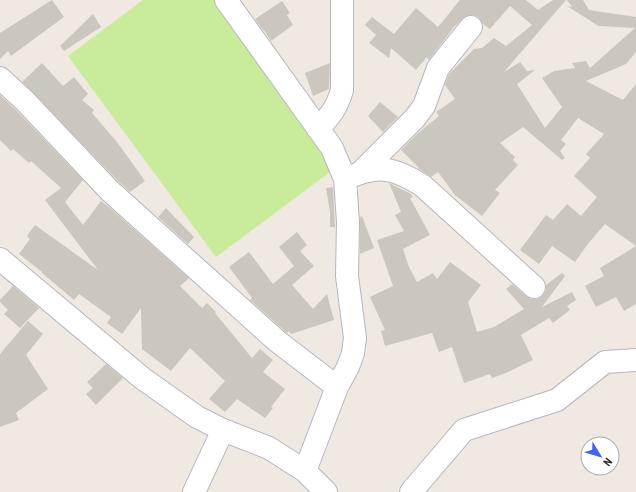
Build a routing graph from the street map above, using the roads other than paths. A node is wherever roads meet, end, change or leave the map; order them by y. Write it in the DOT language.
graph roads {
  1 [pos="226,0"];
  2 [pos="342,0"];
  3 [pos="471,27"];
  4 [pos="0,78"];
  5 [pos="318,129"];
  6 [pos="353,175"];
  7 [pos="0,260"];
  8 [pos="534,287"];
  9 [pos="636,360"];
  10 [pos="337,388"];
  11 [pos="223,430"];
  12 [pos="305,471"];
  13 [pos="194,492"];
  14 [pos="326,492"];
  15 [pos="411,492"];
  1 -- 5 [label="street"];
  2 -- 5 [label="street"];
  3 -- 6 [label="street"];
  4 -- 10 [label="street"];
  5 -- 6 [label="street"];
  6 -- 8 [label="street"];
  6 -- 10 [label="street"];
  7 -- 11 [label="street"];
  9 -- 15 [label="street"];
  10 -- 12 [label="street"];
  11 -- 12 [label="street"];
  11 -- 13 [label="street"];
  12 -- 14 [label="street"];
}
